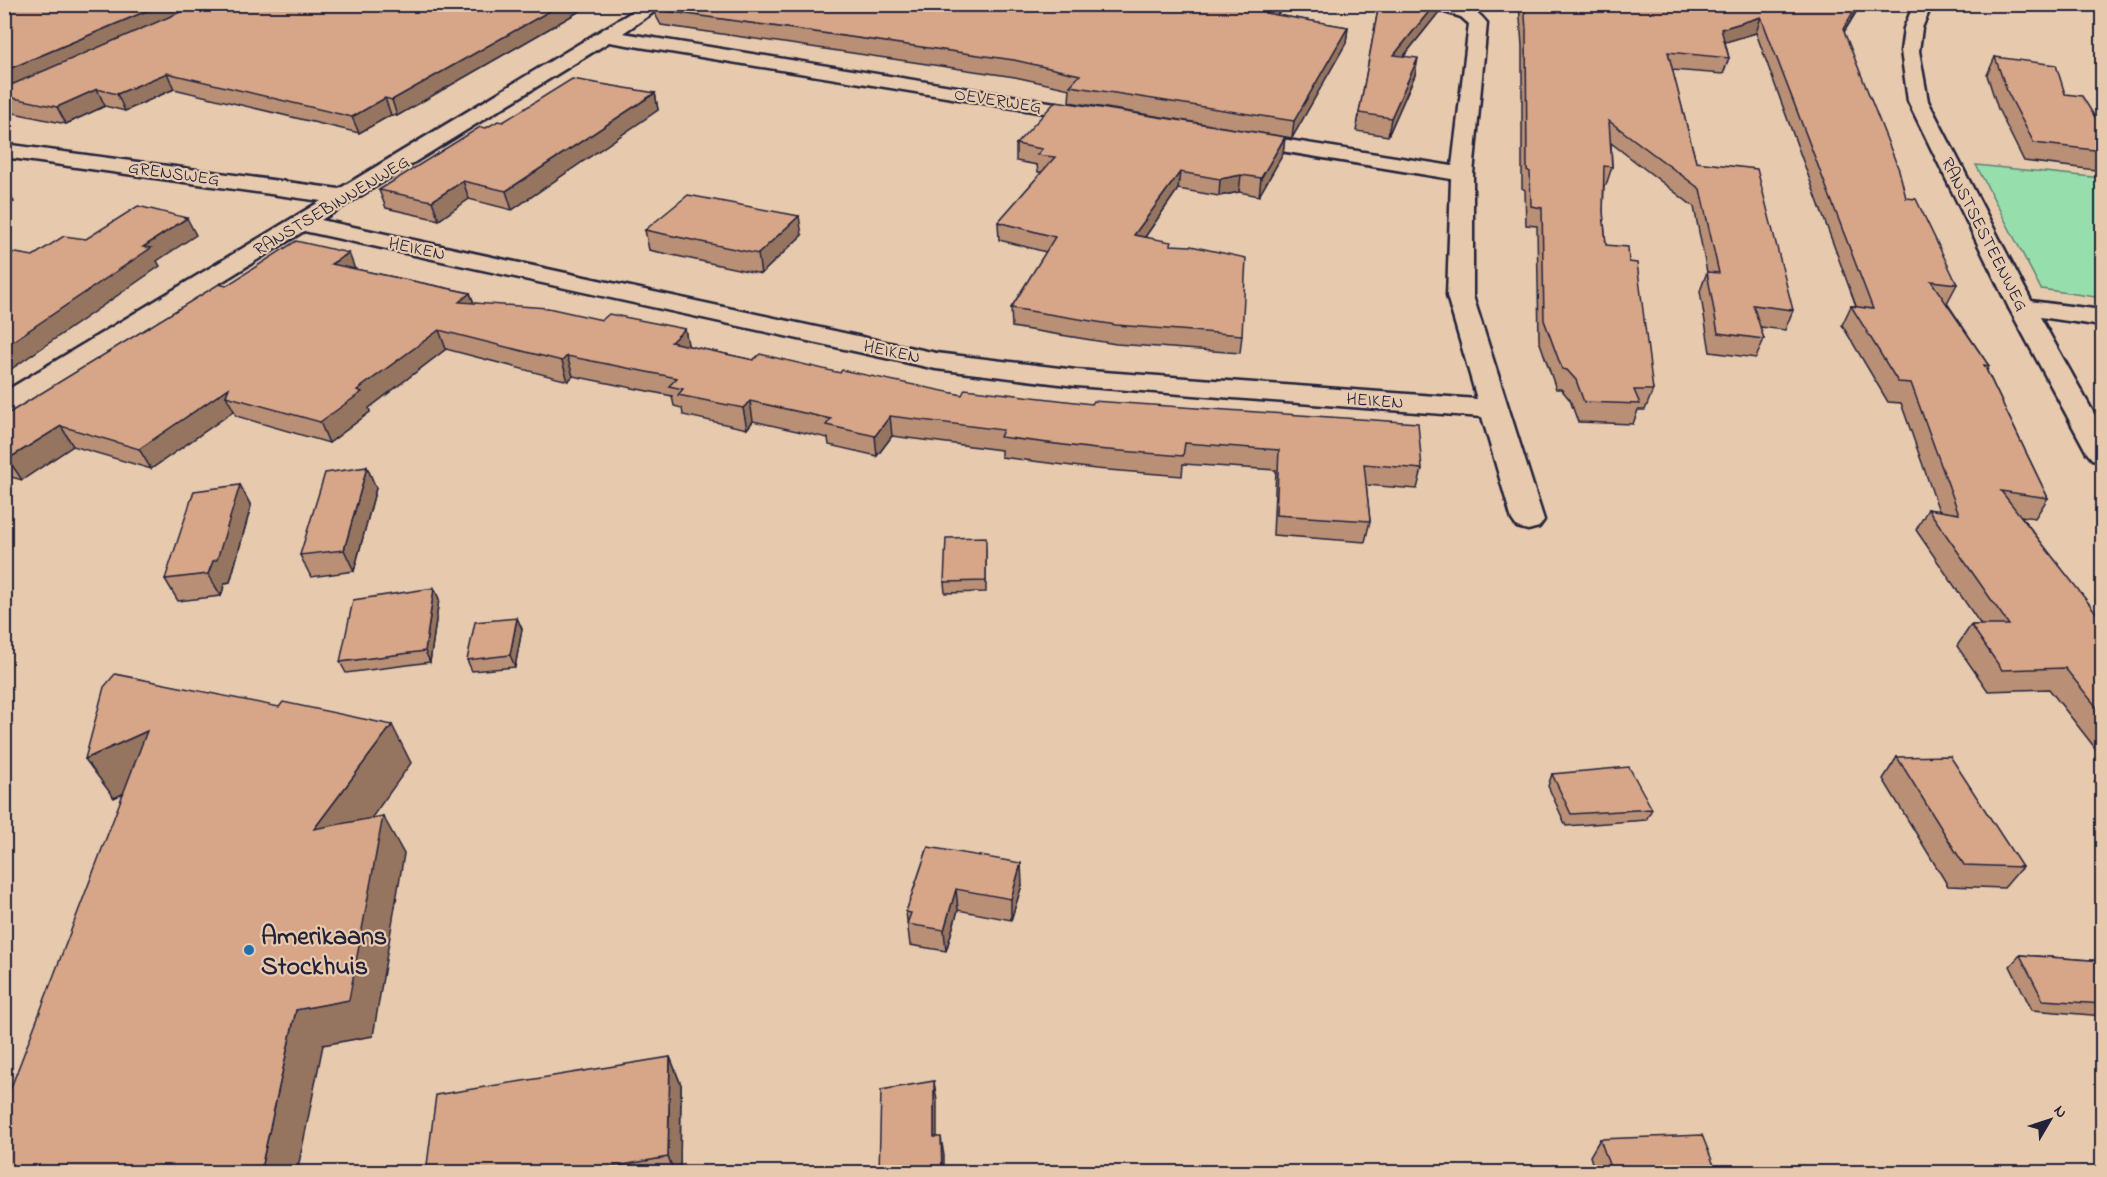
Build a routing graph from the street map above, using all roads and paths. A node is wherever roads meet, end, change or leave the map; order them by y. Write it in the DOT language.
graph roads {
  1 [pos="658,4"];
  2 [pos="1438,4"];
  3 [pos="1923,4"];
  4 [pos="606,36"];
  5 [pos="1110,117"];
  6 [pos="1216,135"];
  7 [pos="4,150"];
  8 [pos="1462,174"];
  9 [pos="344,197"];
  10 [pos="301,223"];
  11 [pos="2022,308"];
  12 [pos="2103,318"];
  13 [pos="4,404"];
  14 [pos="1494,409"];
  15 [pos="2103,453"];
  16 [pos="1528,520"];
  1 -- 4 [label="street, RANSTSEBINNENWEG"];
  2 -- 8 [label="street"];
  3 -- 11 [label="street, RANSTSESTEENWEG"];
  4 -- 5 [label="street, OEVERWEG"];
  4 -- 9 [label="street, RANSTSEBINNENWEG"];
  6 -- 8 [label="street"];
  7 -- 9 [label="street, GRENSWEG"];
  8 -- 14 [label="street"];
  9 -- 10 [label="street, RANSTSEBINNENWEG"];
  10 -- 13 [label="street, RANSTSEBINNENWEG"];
  10 -- 14 [label="street, HEIKEN"];
  11 -- 12 [label="street"];
  11 -- 15 [label="street, RANSTSESTEENWEG"];
  14 -- 16 [label="street"];
}
